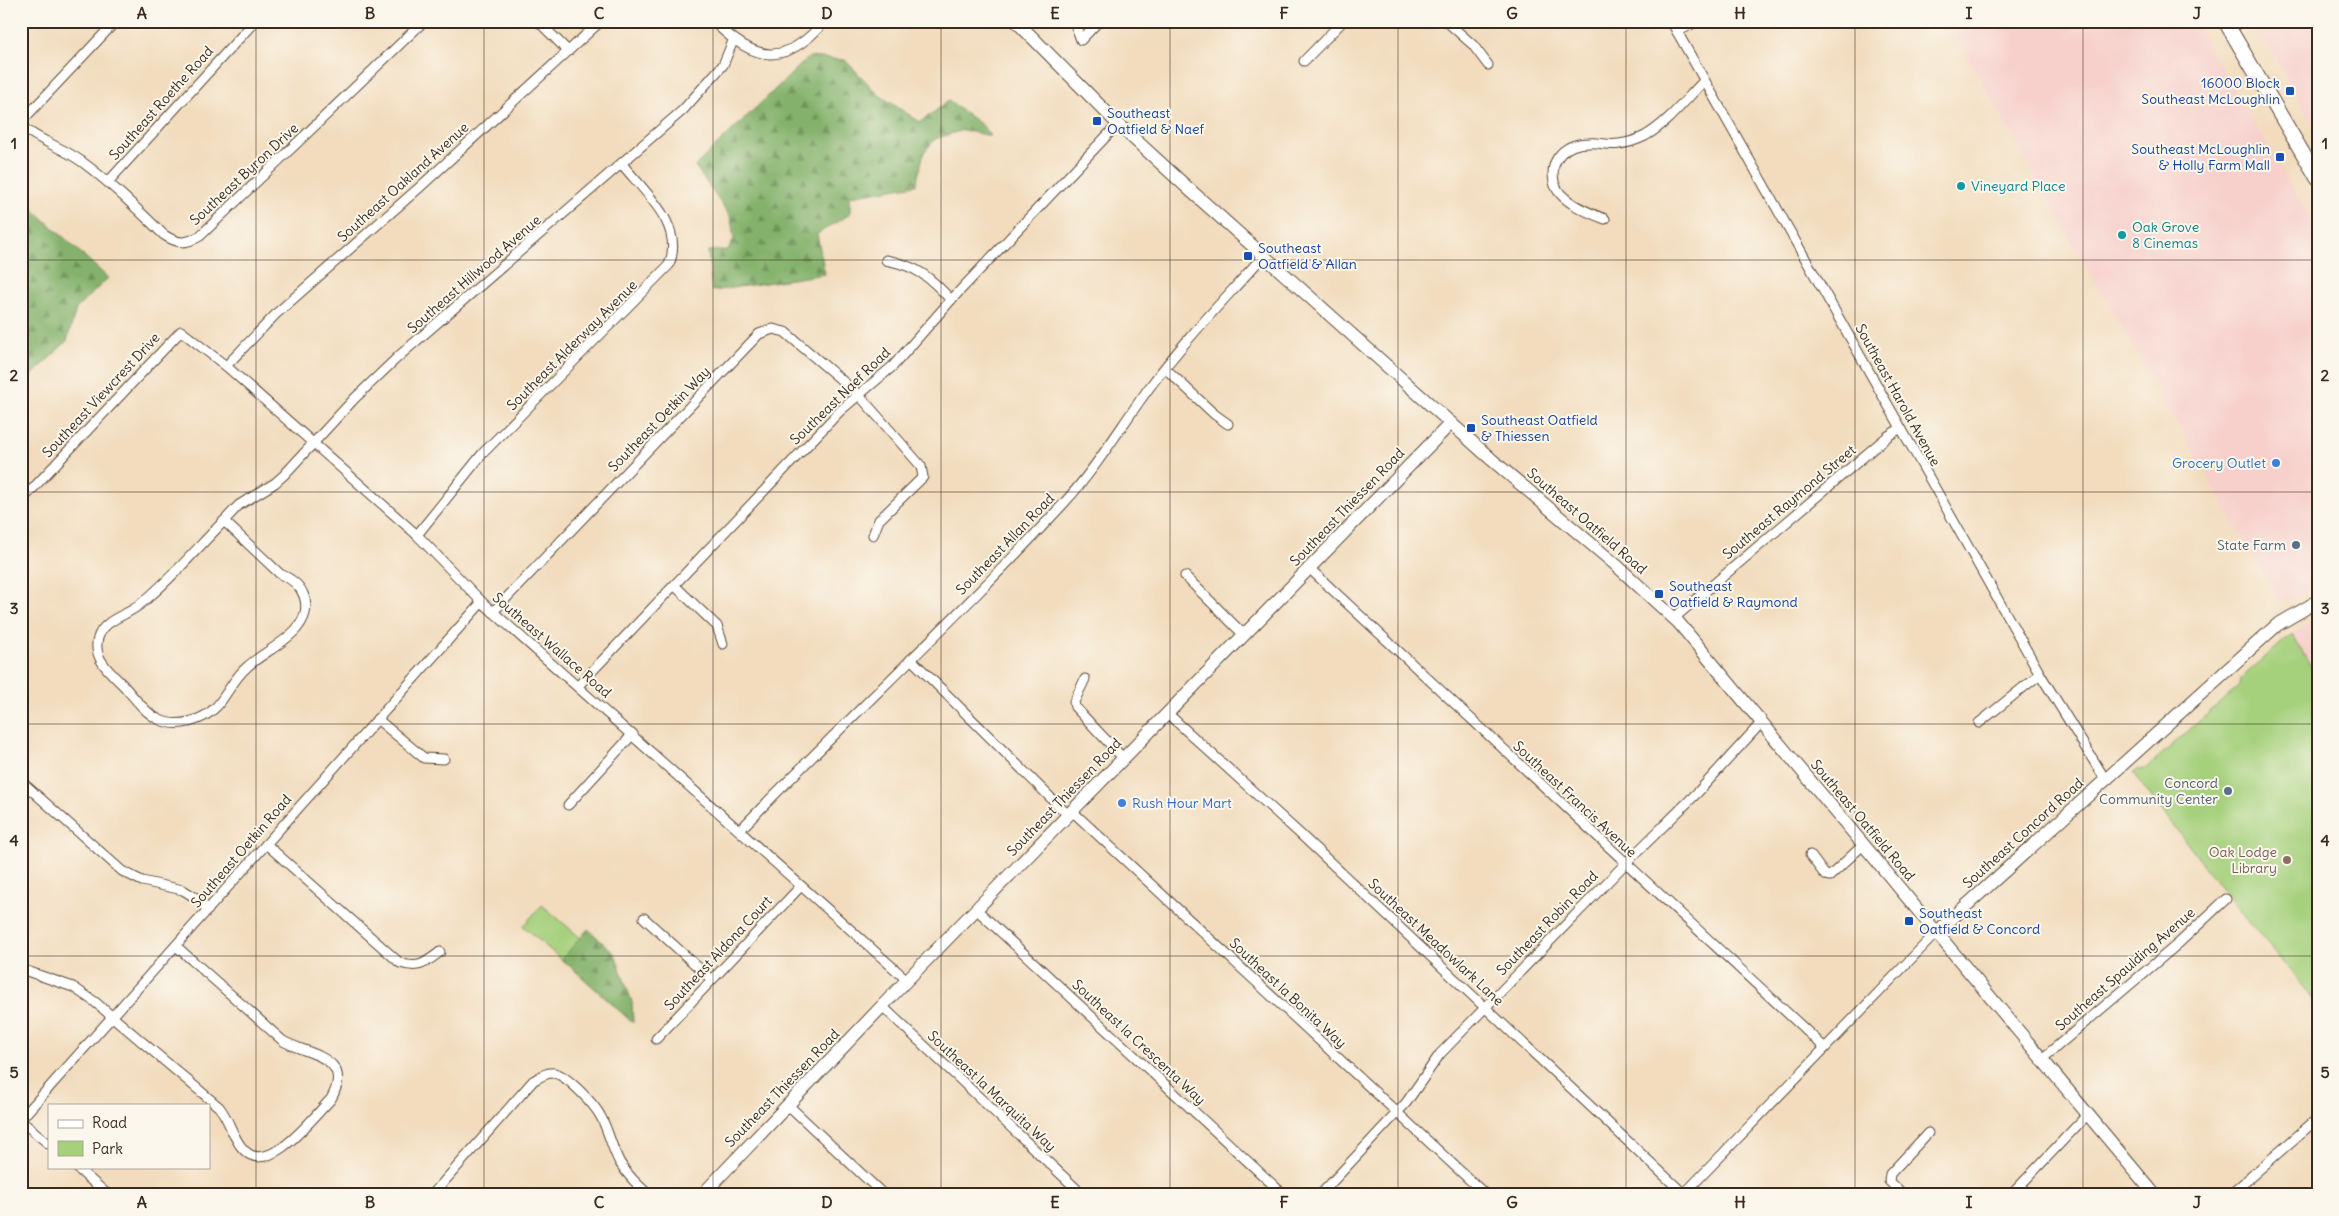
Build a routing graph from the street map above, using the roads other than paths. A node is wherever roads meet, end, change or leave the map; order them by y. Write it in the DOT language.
graph roads {
  1 [pos="116,21"];
  2 [pos="255,21"];
  3 [pos="424,21"];
  4 [pos="538,21"];
  5 [pos="600,21"];
  6 [pos="713,21"];
  7 [pos="825,21"];
  8 [pos="1016,21"];
  9 [pos="1074,21"];
  10 [pos="1099,21"];
  11 [pos="1344,21"];
  12 [pos="1446,21"];
  13 [pos="1671,21"];
  14 [pos="1698,21"];
  15 [pos="2225,21"];
  16 [pos="1677,32"];
  17 [pos="734,41"];
  18 [pos="568,51"];
  19 [pos="1304,61"];
  20 [pos="1488,65"];
  21 [pos="1704,81"];
  22 [pos="21,124"];
  23 [pos="1118,124"];
  24 [pos="622,164"];
  25 [pos="2318,179"];
  26 [pos="108,182"];
  27 [pos="1605,219"];
  28 [pos="1264,255"];
  29 [pos="886,260"];
  30 [pos="951,300"];
  31 [pos="180,331"];
  32 [pos="226,366"];
  33 [pos="1165,368"];
  34 [pos="859,395"];
  35 [pos="1451,423"];
  36 [pos="1228,424"];
  37 [pos="1901,428"];
  38 [pos="314,443"];
  39 [pos="21,501"];
  40 [pos="224,521"];
  41 [pos="417,535"];
  42 [pos="873,535"];
  43 [pos="1309,568"];
  44 [pos="1185,576"];
  45 [pos="675,586"];
  46 [pos="2318,601"];
  47 [pos="482,602"];
  48 [pos="493,612"];
  49 [pos="1674,618"];
  50 [pos="1244,635"];
  51 [pos="723,644"];
  52 [pos="911,659"];
  53 [pos="2040,674"];
  54 [pos="1085,679"];
  55 [pos="578,686"];
  56 [pos="1167,713"];
  57 [pos="376,719"];
  58 [pos="1762,722"];
  59 [pos="1979,723"];
  60 [pos="633,734"];
  61 [pos="1123,758"];
  62 [pos="444,759"];
  63 [pos="2105,779"];
  64 [pos="21,781"];
  65 [pos="568,805"];
  66 [pos="1070,813"];
  67 [pos="740,830"];
  68 [pos="266,844"];
  69 [pos="1863,845"];
  70 [pos="1810,855"];
  71 [pos="1625,864"];
  72 [pos="801,886"];
  73 [pos="2226,899"];
  74 [pos="976,909"];
  75 [pos="208,910"];
  76 [pos="644,918"];
  77 [pos="1937,932"];
  78 [pos="176,946"];
  79 [pos="440,952"];
  80 [pos="21,969"];
  81 [pos="711,979"];
  82 [pos="907,980"];
  83 [pos="882,1006"];
  84 [pos="1485,1007"];
  85 [pos="113,1016"];
  86 [pos="656,1039"];
  87 [pos="1824,1048"];
  88 [pos="2042,1059"];
  89 [pos="787,1104"];
  90 [pos="1398,1113"];
  91 [pos="2088,1114"];
  92 [pos="2318,1118"];
  93 [pos="21,1120"];
  94 [pos="1928,1133"];
  95 [pos="48,1143"];
  96 [pos="77,1168"];
  97 [pos="1683,1194"];
  98 [pos="108,1195"];
  99 [pos="432,1195"];
  100 [pos="648,1195"];
  101 [pos="702,1195"];
  102 [pos="884,1195"];
  103 [pos="1082,1195"];
  104 [pos="1284,1195"];
  105 [pos="1320,1195"];
  106 [pos="1486,1195"];
  107 [pos="1904,1195"];
  108 [pos="2011,1195"];
  109 [pos="2155,1195"];
  110 [pos="2230,1195"];
  1 -- 22 [label="street"];
  2 -- 26 [label="street, Southeast Roethe Road"];
  3 -- 26 [label="street, Southeast Byron Drive"];
  4 -- 18 [label="street"];
  5 -- 18 [label="street, Southeast Oakland Avenue"];
  6 -- 17 [label="street"];
  7 -- 17 [label="street"];
  8 -- 23 [label="main road, Southeast Oatfield Road"];
  9 -- 10 [label="street"];
  11 -- 19 [label="street"];
  12 -- 20 [label="street"];
  13 -- 16 [label="street, Southeast Harold Avenue"];
  14 -- 16 [label="street"];
  15 -- 25 [label="main road"];
  16 -- 21 [label="street, Southeast Harold Avenue"];
  17 -- 24 [label="street, Southeast Hillwood Avenue"];
  18 -- 32 [label="street, Southeast Oakland Avenue"];
  21 -- 27 [label="street"];
  21 -- 37 [label="street, Southeast Harold Avenue"];
  22 -- 26 [label="street, Southeast Byron Drive"];
  23 -- 28 [label="main road, Southeast Oatfield Road"];
  23 -- 30 [label="street, Southeast Naef Road"];
  24 -- 38 [label="street, Southeast Hillwood Avenue"];
  24 -- 41 [label="street, Southeast Alderway Avenue"];
  28 -- 33 [label="street, Southeast Allan Road"];
  28 -- 35 [label="main road, Southeast Oatfield Road"];
  29 -- 30 [label="street"];
  30 -- 34 [label="street, Southeast Naef Road"];
  31 -- 32 [label="street, Southeast Wallace Road"];
  31 -- 39 [label="street, Southeast Viewcrest Drive"];
  32 -- 38 [label="street, Southeast Wallace Road"];
  33 -- 36 [label="street"];
  33 -- 52 [label="street, Southeast Allan Road"];
  34 -- 42 [label="street, Southeast Oetkin Way"];
  34 -- 45 [label="street, Southeast Naef Road"];
  34 -- 48 [label="street, Southeast Oetkin Way"];
  35 -- 43 [label="main road, Southeast Thiessen Road"];
  35 -- 49 [label="main road, Southeast Oatfield Road"];
  37 -- 49 [label="street, Southeast Raymond Street"];
  37 -- 53 [label="street, Southeast Harold Avenue"];
  38 -- 40 [label="street, Southeast Hillwood Avenue"];
  38 -- 41 [label="street, Southeast Wallace Road"];
  40 -- 40 [label="street, Southeast Hillwood Avenue"];
  41 -- 47 [label="street, Southeast Wallace Road"];
  43 -- 50 [label="main road, Southeast Thiessen Road"];
  43 -- 71 [label="street, Southeast Francis Avenue"];
  44 -- 50 [label="street"];
  45 -- 51 [label="street"];
  45 -- 55 [label="street, Southeast Naef Road"];
  46 -- 63 [label="main road, Southeast Concord Road"];
  47 -- 48 [label="street, Southeast Wallace Road"];
  47 -- 57 [label="street, Southeast Oetkin Road"];
  48 -- 55 [label="street, Southeast Wallace Road"];
  49 -- 58 [label="main road, Southeast Oatfield Road"];
  50 -- 56 [label="main road, Southeast Thiessen Road"];
  52 -- 66 [label="street, Southeast la Bonita Way"];
  52 -- 67 [label="street, Southeast Allan Road"];
  53 -- 59 [label="street"];
  53 -- 63 [label="street, Southeast Harold Avenue"];
  54 -- 61 [label="street"];
  55 -- 60 [label="street, Southeast Wallace Road"];
  56 -- 61 [label="main road, Southeast Thiessen Road"];
  56 -- 84 [label="street, Southeast Meadowlark Lane"];
  57 -- 62 [label="street"];
  57 -- 68 [label="street, Southeast Oetkin Road"];
  58 -- 69 [label="main road, Southeast Oatfield Road"];
  58 -- 71 [label="street, Southeast Robin Road"];
  60 -- 65 [label="street"];
  60 -- 67 [label="street, Southeast Wallace Road"];
  61 -- 66 [label="main road, Southeast Thiessen Road"];
  63 -- 77 [label="main road, Southeast Concord Road"];
  64 -- 75 [label="street"];
  66 -- 74 [label="main road, Southeast Thiessen Road"];
  66 -- 90 [label="street, Southeast la Bonita Way"];
  67 -- 72 [label="street, Southeast Wallace Road"];
  68 -- 75 [label="street, Southeast Oetkin Road"];
  68 -- 79 [label="street"];
  69 -- 70 [label="street"];
  69 -- 77 [label="main road, Southeast Oatfield Road"];
  71 -- 84 [label="street, Southeast Robin Road"];
  71 -- 87 [label="street, Southeast Francis Avenue"];
  72 -- 81 [label="street, Southeast Aldona Court"];
  72 -- 82 [label="street, Southeast Wallace Road"];
  73 -- 88 [label="street, Southeast Spaulding Avenue"];
  74 -- 82 [label="main road, Southeast Thiessen Road"];
  74 -- 104 [label="street, Southeast la Crescenta Way"];
  75 -- 78 [label="street, Southeast Oetkin Road"];
  76 -- 81 [label="street"];
  77 -- 87 [label="street, Southeast Concord Road"];
  77 -- 88 [label="main road, Southeast Oatfield Road"];
  78 -- 85 [label="street, Southeast Oetkin Road"];
  78 -- 85 [label="street"];
  80 -- 85 [label="street"];
  81 -- 86 [label="street, Southeast Aldona Court"];
  82 -- 83 [label="main road, Southeast Thiessen Road"];
  83 -- 89 [label="main road, Southeast Thiessen Road"];
  83 -- 103 [label="street, Southeast la Marquita Way"];
  84 -- 90 [label="street, Southeast Robin Road"];
  84 -- 97 [label="street, Southeast Meadowlark Lane"];
  85 -- 93 [label="street, Southeast Oetkin Road"];
  87 -- 97 [label="street, Southeast Concord Road"];
  88 -- 91 [label="main road, Southeast Oatfield Road"];
  89 -- 101 [label="main road, Southeast Thiessen Road"];
  89 -- 102 [label="street"];
  90 -- 105 [label="street, Southeast Robin Road"];
  90 -- 106 [label="street, Southeast la Bonita Way"];
  91 -- 108 [label="street"];
  91 -- 109 [label="main road, Southeast Oatfield Road"];
  92 -- 110 [label="street"];
  93 -- 95 [label="street"];
  94 -- 107 [label="street"];
  96 -- 98 [label="street"];
  99 -- 100 [label="street"];
}
